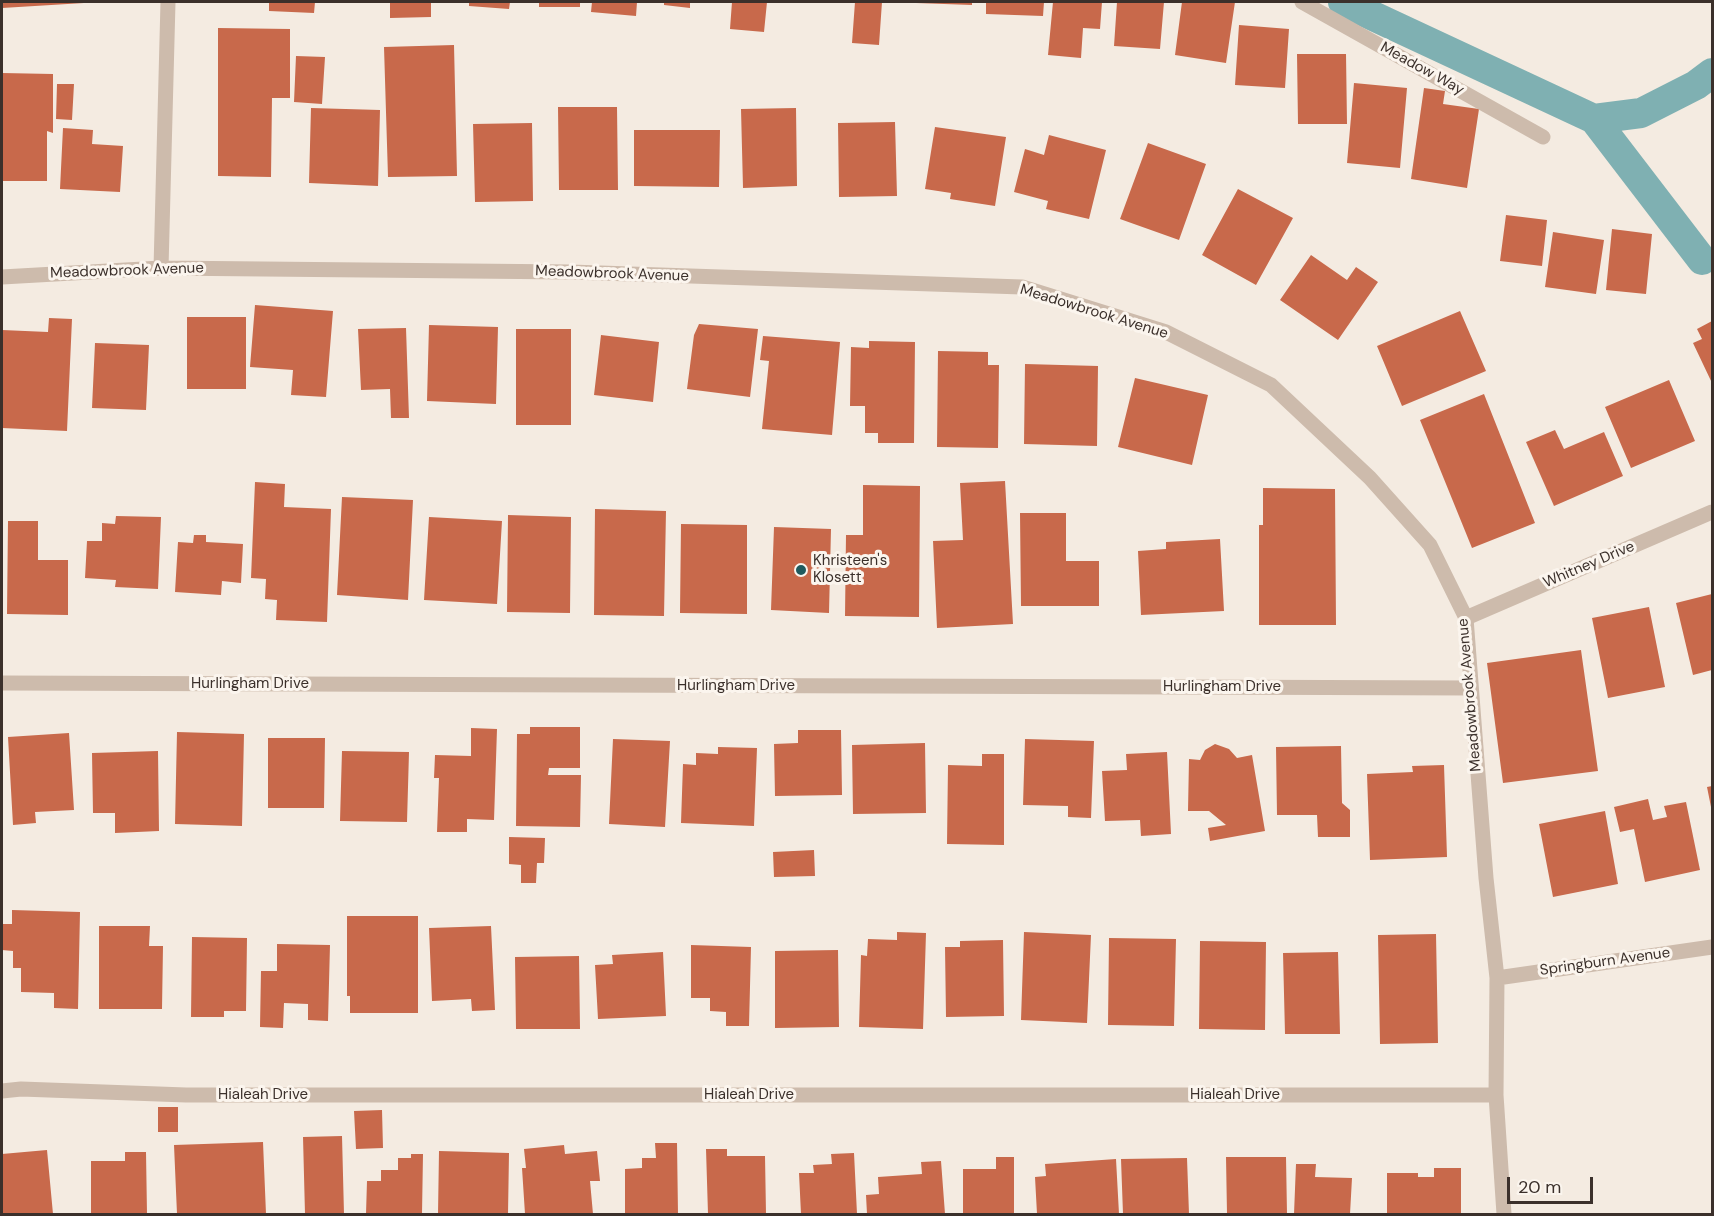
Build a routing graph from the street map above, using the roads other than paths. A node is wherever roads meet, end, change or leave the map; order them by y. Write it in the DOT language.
graph roads {
  1 [pos="168,2"];
  2 [pos="1302,2"];
  3 [pos="1543,137"];
  4 [pos="161,268"];
  5 [pos="2,277"];
  6 [pos="1713,512"];
  7 [pos="1466,618"];
  8 [pos="2,683"];
  9 [pos="1471,688"];
  10 [pos="1713,947"];
  11 [pos="1497,978"];
  12 [pos="2,1091"];
  13 [pos="1496,1095"];
  14 [pos="1504,1215"];
  1 -- 4 [label="street"];
  2 -- 3 [label="street, Meadow Way"];
  4 -- 5 [label="street, Meadowbrook Avenue"];
  4 -- 7 [label="street, Meadowbrook Avenue"];
  6 -- 7 [label="street, Whitney Drive"];
  7 -- 9 [label="street, Meadowbrook Avenue"];
  8 -- 9 [label="street, Hurlingham Drive"];
  9 -- 11 [label="street, Meadowbrook Avenue"];
  10 -- 11 [label="street, Springburn Avenue"];
  11 -- 13 [label="street, Meadowbrook Avenue"];
  12 -- 13 [label="street, Hialeah Drive"];
  13 -- 14 [label="street, Meadowbrook Avenue"];
}
